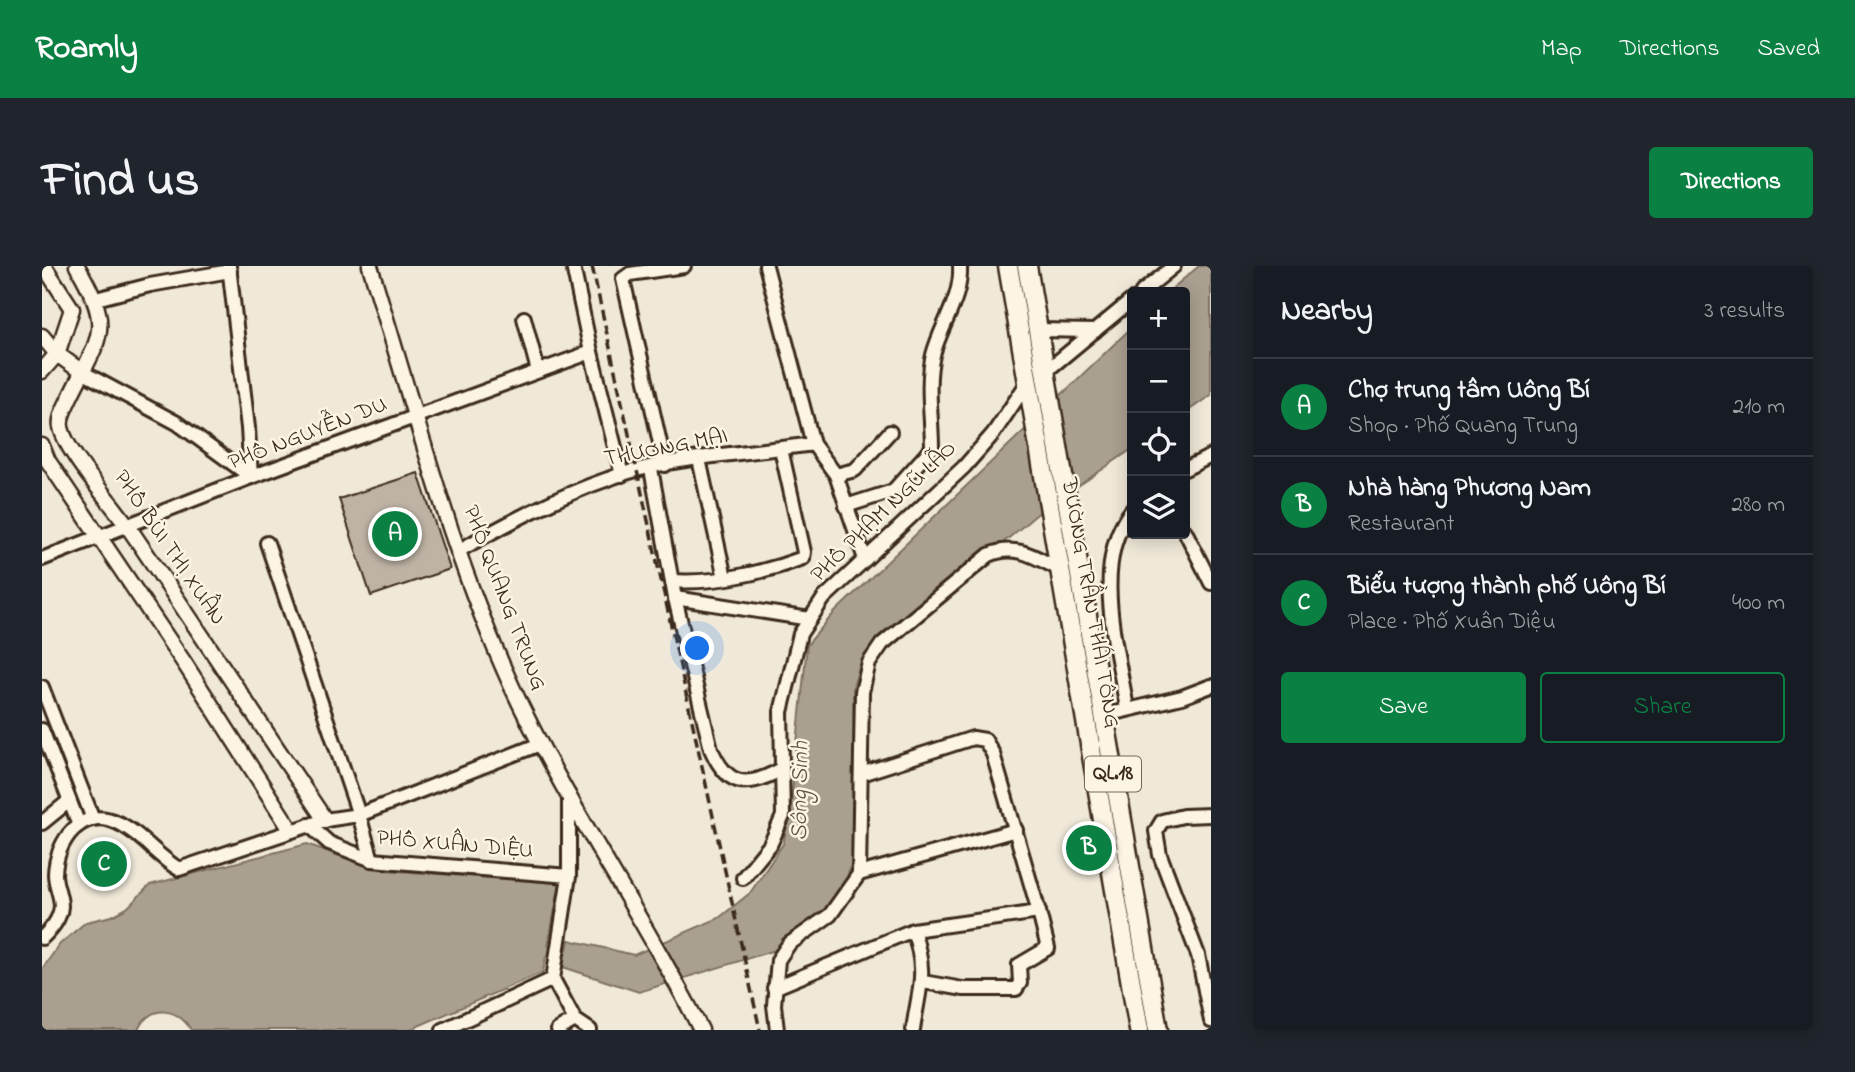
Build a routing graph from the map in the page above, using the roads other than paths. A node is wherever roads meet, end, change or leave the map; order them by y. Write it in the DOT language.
graph roads {
  1 [pos="44,266"];
  2 [pos="77,266"];
  3 [pos="370,266"];
  4 [pos="573,266"];
  5 [pos="684,266"];
  6 [pos="766,266"];
  7 [pos="960,266"];
  8 [pos="1008,266"];
  9 [pos="1027,266"];
  10 [pos="1174,266"];
  11 [pos="229,269"];
  12 [pos="1148,287"];
  13 [pos="96,299"];
  14 [pos="1127,304"];
  15 [pos="524,318"];
  16 [pos="1038,330"];
  17 [pos="1095,331"];
  18 [pos="42,336"];
  19 [pos="591,352"];
  20 [pos="57,354"];
  21 [pos="42,371"];
  22 [pos="538,371"];
  23 [pos="82,372"];
  24 [pos="1046,375"];
  25 [pos="1028,387"];
  26 [pos="416,416"];
  27 [pos="890,432"];
  28 [pos="813,444"];
  29 [pos="42,446"];
  30 [pos="781,449"];
  31 [pos="1211,456"];
  32 [pos="699,459"];
  33 [pos="665,466"];
  34 [pos="1190,467"];
  35 [pos="651,469"];
  36 [pos="622,475"];
  37 [pos="836,475"];
  38 [pos="251,477"];
  39 [pos="846,506"];
  40 [pos="1127,518"];
  41 [pos="128,526"];
  42 [pos="100,536"];
  43 [pos="1189,539"];
  44 [pos="267,543"];
  45 [pos="458,551"];
  46 [pos="42,559"];
  47 [pos="864,559"];
  48 [pos="1059,569"];
  49 [pos="725,578"];
  50 [pos="672,581"];
  51 [pos="1211,582"];
  52 [pos="675,598"];
  53 [pos="810,619"];
  54 [pos="42,687"];
  55 [pos="1209,690"];
  56 [pos="45,704"];
  57 [pos="1127,709"];
  58 [pos="1102,716"];
  59 [pos="42,730"];
  60 [pos="540,744"];
  61 [pos="780,770"];
  62 [pos="861,774"];
  63 [pos="569,794"];
  64 [pos="69,801"];
  65 [pos="1211,815"];
  66 [pos="359,816"];
  67 [pos="93,819"];
  68 [pos="324,820"];
  69 [pos="42,822"];
  70 [pos="79,825"];
  71 [pos="309,825"];
  72 [pos="291,830"];
  73 [pos="1016,830"];
  74 [pos="329,843"];
  75 [pos="372,860"];
  76 [pos="859,874"];
  77 [pos="569,876"];
  78 [pos="743,878"];
  79 [pos="1039,912"];
  80 [pos="913,930"];
  81 [pos="42,938"];
  82 [pos="553,979"];
  83 [pos="923,982"];
  84 [pos="774,988"];
  85 [pos="575,1020"];
  86 [pos="1211,1021"];
  87 [pos="443,1030"];
  88 [pos="558,1030"];
  89 [pos="590,1030"];
  90 [pos="701,1030"];
  91 [pos="777,1030"];
  92 [pos="913,1030"];
  93 [pos="1139,1030"];
  94 [pos="1158,1030"];
  1 -- 20 [label="main road"];
  2 -- 13 [label="main road, PHỐ BÙI THỊ XUÂN"];
  3 -- 26 [label="main road, PHỐ QUANG TRUNG"];
  4 -- 19 [label="street"];
  5 -- 33 [label="street"];
  6 -- 28 [label="street"];
  7 -- 39 [label="street"];
  8 -- 25 [label="highway, ĐƯỜNG TRẦN THÁI TÔNG / QL.18"];
  9 -- 16 [label="highway, ĐƯỜNG TRẦN THÁI TÔNG"];
  10 -- 12 [label="street"];
  11 -- 13 [label="street"];
  11 -- 38 [label="street"];
  13 -- 23 [label="main road, PHỐ BÙI THỊ XUÂN"];
  14 -- 17 [label="street"];
  15 -- 22 [label="street"];
  16 -- 17 [label="street"];
  16 -- 24 [label="highway, ĐƯỜNG TRẦN THÁI TÔNG"];
  17 -- 24 [label="street"];
  18 -- 20 [label="main road"];
  19 -- 22 [label="street, PHỐ NGUYỄN DU"];
  19 -- 36 [label="street"];
  20 -- 21 [label="main road"];
  20 -- 23 [label="main road"];
  22 -- 26 [label="street, PHỐ NGUYỄN DU"];
  23 -- 38 [label="street"];
  23 -- 41 [label="main road, PHỐ BÙI THỊ XUÂN"];
  24 -- 58 [label="highway, ĐƯỜNG TRẦN THÁI TÔNG / QL.18"];
  25 -- 47 [label="street, PHỐ PHẠM NGŨ LÃO"];
  25 -- 48 [label="highway, ĐƯỜNG TRẦN THÁI TÔNG / QL.18"];
  26 -- 38 [label="street, PHỐ NGUYỄN DU"];
  26 -- 45 [label="main road, PHỐ QUANG TRUNG"];
  27 -- 37 [label="street"];
  28 -- 30 [label="street, THƯƠNG MẠI"];
  28 -- 37 [label="street"];
  29 -- 42 [label="main road"];
  30 -- 32 [label="street, THƯƠNG MẠI"];
  30 -- 49 [label="street"];
  31 -- 34 [label="street"];
  32 -- 33 [label="street, THƯƠNG MẠI"];
  32 -- 49 [label="street"];
  33 -- 35 [label="street, THƯƠNG MẠI"];
  35 -- 36 [label="street, THƯƠNG MẠI"];
  35 -- 50 [label="street"];
  36 -- 45 [label="street, THƯƠNG MẠI"];
  37 -- 39 [label="street"];
  38 -- 41 [label="street, PHỐ NGUYỄN DU"];
  39 -- 47 [label="street"];
  40 -- 57 [label="street"];
  41 -- 42 [label="street, PHỐ NGUYỄN DU"];
  41 -- 68 [label="main road, PHỐ BÙI THỊ XUÂN"];
  42 -- 46 [label="street, PHỐ NGUYỄN DU"];
  42 -- 72 [label="main road"];
  43 -- 51 [label="street"];
  44 -- 66 [label="street"];
  45 -- 60 [label="main road, PHỐ QUANG TRUNG"];
  47 -- 53 [label="street, PHỐ PHẠM NGŨ LÃO"];
  48 -- 62 [label="street"];
  48 -- 93 [label="highway, ĐƯỜNG TRẦN THÁI TÔNG / QL.18"];
  49 -- 50 [label="street"];
  50 -- 52 [label="street"];
  52 -- 53 [label="street"];
  52 -- 61 [label="street"];
  53 -- 61 [label="street, PHỐ PHẠM NGŨ LÃO"];
  54 -- 56 [label="street"];
  55 -- 57 [label="street"];
  56 -- 67 [label="street"];
  57 -- 58 [label="street"];
  58 -- 94 [label="highway, ĐƯỜNG TRẦN THÁI TÔNG / QL.18"];
  59 -- 64 [label="street"];
  60 -- 63 [label="main road, PHỐ QUANG TRUNG"];
  60 -- 66 [label="street"];
  61 -- 78 [label="street, PHỐ PHẠM NGŨ LÃO"];
  62 -- 73 [label="street"];
  62 -- 76 [label="street"];
  63 -- 77 [label="street"];
  63 -- 90 [label="main road, PHỐ QUANG TRUNG"];
  64 -- 69 [label="street"];
  64 -- 70 [label="street"];
  65 -- 86 [label="street"];
  66 -- 68 [label="street"];
  66 -- 75 [label="street"];
  67 -- 70 [label="street"];
  67 -- 72 [label="street"];
  68 -- 71 [label="street"];
  68 -- 74 [label="street, PHỐ BÙI THỊ XUÂN"];
  70 -- 81 [label="street"];
  71 -- 72 [label="street"];
  71 -- 74 [label="street, PHỐ XUÂN DIỆU"];
  73 -- 76 [label="street"];
  73 -- 79 [label="street"];
  74 -- 75 [label="street, PHỐ XUÂN DIỆU"];
  75 -- 77 [label="street, PHỐ XUÂN DIỆU"];
  76 -- 84 [label="street"];
  77 -- 82 [label="street"];
  79 -- 80 [label="street"];
  79 -- 83 [label="street"];
  80 -- 83 [label="street"];
  80 -- 84 [label="street"];
  82 -- 85 [label="street"];
  82 -- 87 [label="street"];
  83 -- 92 [label="street"];
  84 -- 91 [label="street"];
  85 -- 88 [label="street"];
  85 -- 89 [label="street"];
}
